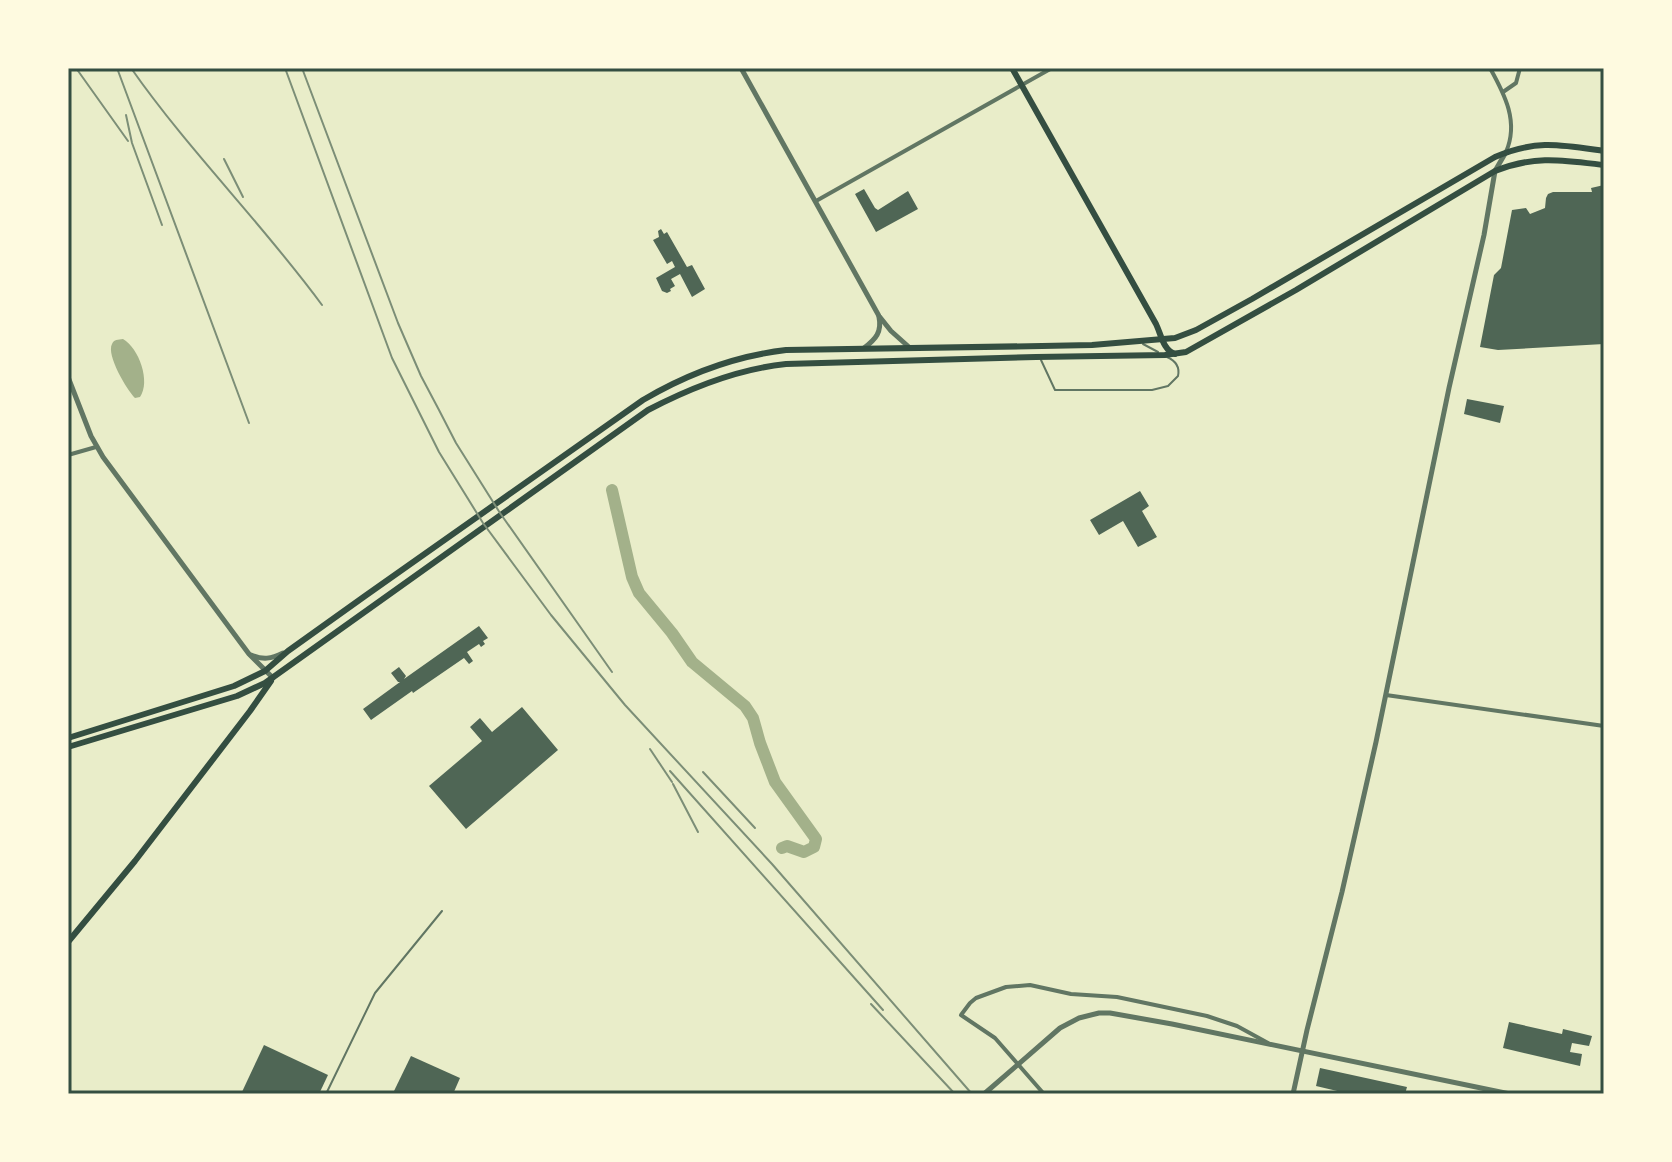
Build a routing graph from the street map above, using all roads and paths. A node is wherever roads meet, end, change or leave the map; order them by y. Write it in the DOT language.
graph roads {
  1 [pos="741,68"];
  2 [pos="1012,68"];
  3 [pos="1052,68"];
  4 [pos="1490,68"];
  5 [pos="1520,68"];
  6 [pos="1022,85"];
  7 [pos="1503,92"];
  8 [pos="1604,151"];
  9 [pos="1506,152"];
  10 [pos="1481,164"];
  11 [pos="1604,165"];
  12 [pos="1495,171"];
  13 [pos="816,201"];
  14 [pos="879,316"];
  15 [pos="1162,340"];
  16 [pos="1134,342"];
  17 [pos="910,348"];
  18 [pos="864,349"];
  19 [pos="1160,353"];
  20 [pos="1179,354"];
  21 [pos="1036,357"];
  22 [pos="68,377"];
  23 [pos="96,447"];
  24 [pos="68,455"];
  25 [pos="288,651"];
  26 [pos="249,654"];
  27 [pos="265,671"];
  28 [pos="273,678"];
  29 [pos="258,686"];
  30 [pos="1386,695"];
  31 [pos="237,696"];
  32 [pos="250,711"];
  33 [pos="1604,726"];
  34 [pos="68,738"];
  35 [pos="68,747"];
  36 [pos="442,911"];
  37 [pos="69,945"];
  38 [pos="1275,1046"];
  39 [pos="1302,1052"];
  40 [pos="326,1094"];
  41 [pos="984,1094"];
  42 [pos="1044,1094"];
  43 [pos="1293,1094"];
  44 [pos="1510,1094"];
  1 -- 13 [label="street"];
  2 -- 6 [label="main road"];
  3 -- 6 [label="street"];
  4 -- 7 [label="street"];
  5 -- 7 [label="street"];
  6 -- 13 [label="street"];
  6 -- 15 [label="main road"];
  7 -- 9 [label="street"];
  8 -- 9 [label="main road"];
  9 -- 10 [label="main road"];
  9 -- 12 [label="street"];
  10 -- 12 [label="street"];
  10 -- 15 [label="main road"];
  11 -- 12 [label="main road"];
  12 -- 20 [label="main road"];
  12 -- 30 [label="street"];
  13 -- 14 [label="street"];
  14 -- 17 [label="street"];
  14 -- 18 [label="street"];
  15 -- 16 [label="main road"];
  15 -- 19 [label="main road"];
  15 -- 20 [label="main road"];
  16 -- 17 [label="main road"];
  16 -- 19 [label="lane"];
  17 -- 18 [label="main road"];
  18 -- 25 [label="main road"];
  19 -- 20 [label="main road"];
  19 -- 21 [label="main road"];
  19 -- 21 [label="lane"];
  21 -- 28 [label="main road"];
  22 -- 23 [label="street"];
  23 -- 24 [label="street"];
  23 -- 26 [label="street"];
  25 -- 26 [label="street"];
  25 -- 27 [label="main road"];
  26 -- 27 [label="street"];
  27 -- 28 [label="street"];
  27 -- 29 [label="main road"];
  27 -- 34 [label="main road"];
  28 -- 29 [label="main road"];
  28 -- 32 [label="main road"];
  29 -- 31 [label="main road"];
  29 -- 32 [label="main road"];
  30 -- 33 [label="street"];
  30 -- 39 [label="street"];
  31 -- 32 [label="main road"];
  31 -- 35 [label="main road"];
  32 -- 37 [label="main road"];
  36 -- 40 [label="lane"];
  38 -- 39 [label="street"];
  38 -- 41 [label="street"];
  38 -- 42 [label="street"];
  39 -- 43 [label="street"];
  39 -- 44 [label="street"];
}
